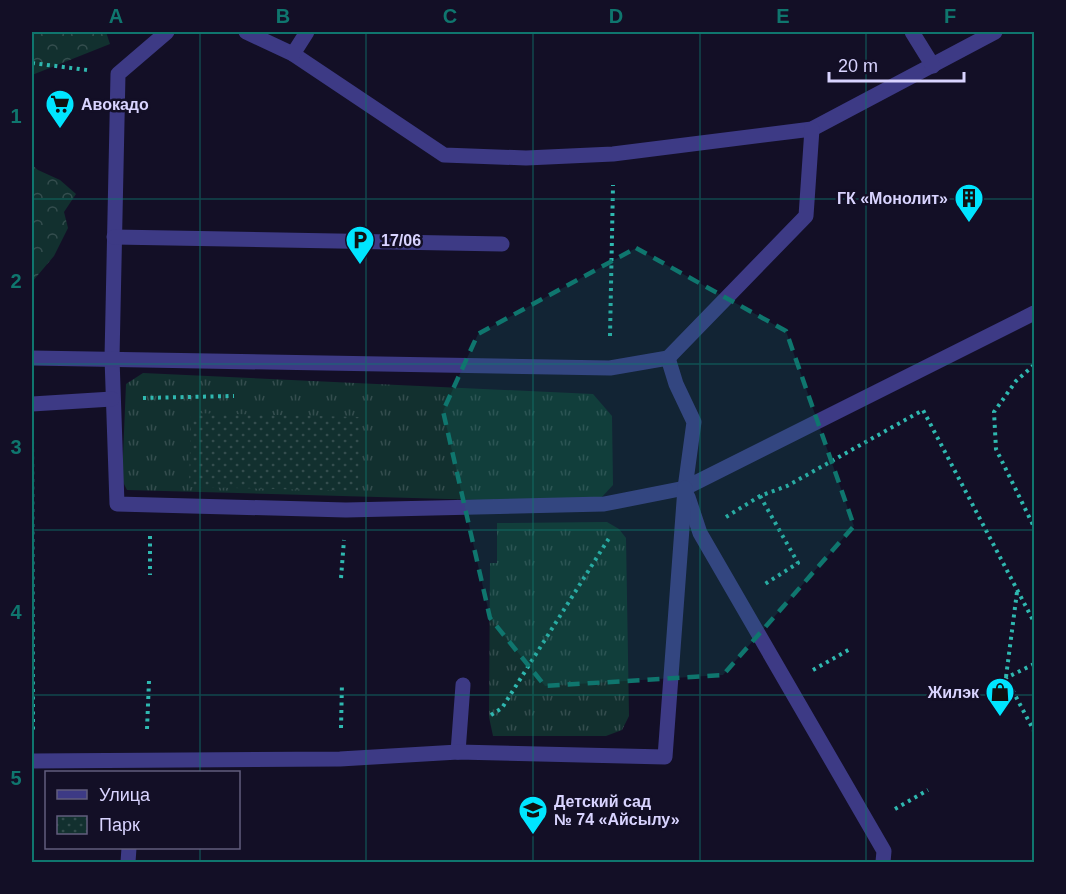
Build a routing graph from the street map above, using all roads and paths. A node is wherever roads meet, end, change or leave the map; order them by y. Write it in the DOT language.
graph roads {
  1 [pos="167,32"];
  2 [pos="246,32"];
  3 [pos="307,32"];
  4 [pos="912,32"];
  5 [pos="995,32"];
  6 [pos="293,54"];
  7 [pos="32,63"];
  8 [pos="933,66"];
  9 [pos="118,74"];
  10 [pos="812,129"];
  11 [pos="613,154"];
  12 [pos="114,237"];
  13 [pos="502,244"];
  14 [pos="1035,313"];
  15 [pos="32,358"];
  16 [pos="112,358"];
  17 [pos="668,358"];
  18 [pos="1035,365"];
  19 [pos="610,368"];
  20 [pos="112,399"];
  21 [pos="32,404"];
  22 [pos="685,488"];
  23 [pos="760,496"];
  24 [pos="149,505"];
  25 [pos="1035,527"];
  26 [pos="619,529"];
  27 [pos="700,533"];
  28 [pos="150,575"];
  29 [pos="1017,590"];
  30 [pos="739,600"];
  31 [pos="1035,622"];
  32 [pos="852,648"];
  33 [pos="1035,664"];
  34 [pos="1006,678"];
  35 [pos="149,681"];
  36 [pos="342,683"];
  37 [pos="463,685"];
  38 [pos="788,685"];
  39 [pos="1035,731"];
  40 [pos="458,752"];
  41 [pos="340,759"];
  42 [pos="32,761"];
  43 [pos="138,764"];
  44 [pos="884,862"];
  1 -- 9 [label="street"];
  2 -- 6 [label="street"];
  3 -- 6 [label="street"];
  4 -- 8 [label="street"];
  5 -- 8 [label="street"];
  6 -- 11 [label="street"];
  7 -- 9 [label="path"];
  8 -- 10 [label="street"];
  9 -- 12 [label="street"];
  10 -- 11 [label="street"];
  10 -- 17 [label="street"];
  11 -- 19 [label="path"];
  12 -- 13 [label="street"];
  12 -- 16 [label="street"];
  14 -- 22 [label="street"];
  15 -- 16 [label="street"];
  16 -- 19 [label="street"];
  16 -- 20 [label="street"];
  17 -- 19 [label="street"];
  17 -- 22 [label="street"];
  18 -- 25 [label="path"];
  20 -- 21 [label="street"];
  20 -- 24 [label="street"];
  21 -- 42 [label="path"];
  22 -- 24 [label="street"];
  22 -- 27 [label="street"];
  22 -- 40 [label="street"];
  23 -- 27 [label="path"];
  23 -- 29 [label="path"];
  23 -- 30 [label="path"];
  24 -- 28 [label="path"];
  26 -- 40 [label="path"];
  27 -- 30 [label="street"];
  29 -- 31 [label="path"];
  29 -- 34 [label="path"];
  30 -- 38 [label="street"];
  32 -- 38 [label="path"];
  33 -- 34 [label="path"];
  34 -- 39 [label="path"];
  35 -- 43 [label="path"];
  36 -- 41 [label="path"];
  37 -- 40 [label="street"];
  38 -- 44 [label="street"];
  40 -- 41 [label="street"];
  41 -- 43 [label="street"];
  42 -- 43 [label="street"];
}
